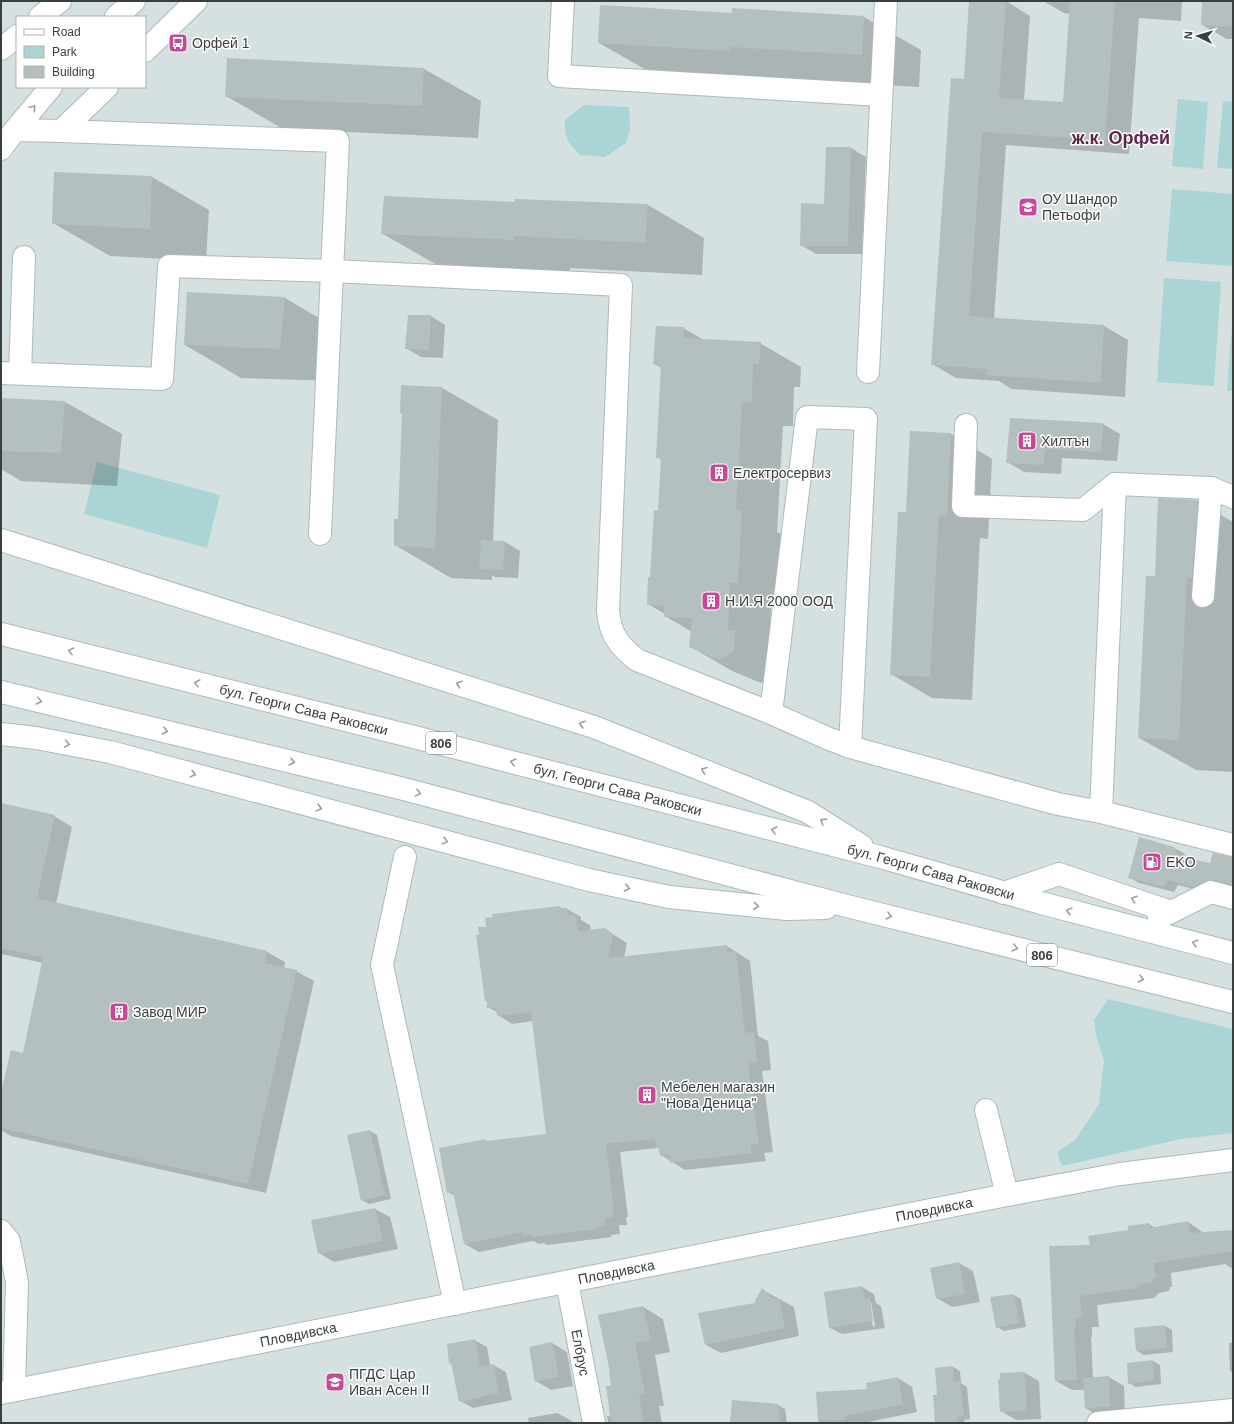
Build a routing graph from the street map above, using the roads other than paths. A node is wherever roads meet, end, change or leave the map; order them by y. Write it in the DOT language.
graph roads {
  1 [pos="60,1"];
  2 [pos="134,1"];
  3 [pos="196,1"];
  4 [pos="563,1"];
  5 [pos="886,1"];
  6 [pos="41,16"];
  7 [pos="117,16"];
  8 [pos="16,37"];
  9 [pos="1,49"];
  10 [pos="146,50"];
  11 [pos="50,88"];
  12 [pos="107,88"];
  13 [pos="881,95"];
  14 [pos="15,130"];
  15 [pos="62,131"];
  16 [pos="1,149"];
  17 [pos="24,257"];
  18 [pos="332,271"];
  19 [pos="868,372"];
  20 [pos="10,373"];
  21 [pos="966,425"];
  22 [pos="1115,484"];
  23 [pos="1211,488"];
  24 [pos="1233,497"];
  25 [pos="320,534"];
  26 [pos="1,540"];
  27 [pos="1203,596"];
  28 [pos="1,634"];
  29 [pos="1,692"];
  30 [pos="771,713"];
  31 [pos="1,734"];
  32 [pos="850,747"];
  33 [pos="1101,812"];
  34 [pos="1233,845"];
  35 [pos="405,857"];
  36 [pos="880,857"];
  37 [pos="1004,893"];
  38 [pos="1233,898"];
  39 [pos="851,907"];
  40 [pos="1171,912"];
  41 [pos="1137,928"];
  42 [pos="1233,953"];
  43 [pos="1233,1002"];
  44 [pos="986,1110"];
  45 [pos="1233,1160"];
  46 [pos="1007,1195"];
  47 [pos="1,1231"];
  48 [pos="568,1282"];
  49 [pos="455,1304"];
  50 [pos="8,1392"];
  51 [pos="1233,1410"];
  52 [pos="1203,1418"];
  53 [pos="594,1423"];
  54 [pos="1098,1423"];
  1 -- 6 [label="street"];
  2 -- 7 [label="street"];
  3 -- 10 [label="street"];
  4 -- 13 [label="street"];
  5 -- 13 [label="street"];
  8 -- 9 [label="street"];
  14 -- 11 [label="street, one-way"];
  12 -- 15 [label="street"];
  13 -- 19 [label="street"];
  14 -- 15 [label="street"];
  14 -- 16 [label="street"];
  15 -- 18 [label="street"];
  17 -- 20 [label="street"];
  18 -- 20 [label="street"];
  18 -- 25 [label="street"];
  18 -- 30 [label="street"];
  21 -- 22 [label="street"];
  22 -- 23 [label="street"];
  22 -- 33 [label="street"];
  23 -- 24 [label="street"];
  23 -- 27 [label="street"];
  36 -- 26 [label="street, one-way"];
  36 -- 28 [label="street, бул. Георги Сава Раковски / 806, one-way"];
  29 -- 39 [label="street, 806, one-way"];
  30 -- 32 [label="street"];
  30 -- 32 [label="street"];
  31 -- 39 [label="street, one-way"];
  32 -- 33 [label="street"];
  33 -- 34 [label="street"];
  35 -- 49 [label="street"];
  36 -- 37 [label="street, бул. Георги Сава Раковски / 806"];
  40 -- 37 [label="street, one-way"];
  41 -- 37 [label="street, бул. Георги Сава Раковски / 806, one-way"];
  38 -- 40 [label="street"];
  39 -- 43 [label="street, 806, one-way"];
  40 -- 41 [label="street"];
  42 -- 41 [label="street, бул. Георги Сава Раковски / 806, one-way"];
  44 -- 46 [label="street"];
  45 -- 46 [label="street, Пловдивска"];
  46 -- 48 [label="street, Пловдивска"];
  47 -- 50 [label="street"];
  48 -- 49 [label="street, Пловдивска"];
  48 -- 53 [label="street, Елбрус"];
  49 -- 50 [label="street, Пловдивска"];
  51 -- 52 [label="street"];
  52 -- 54 [label="street"];
}
